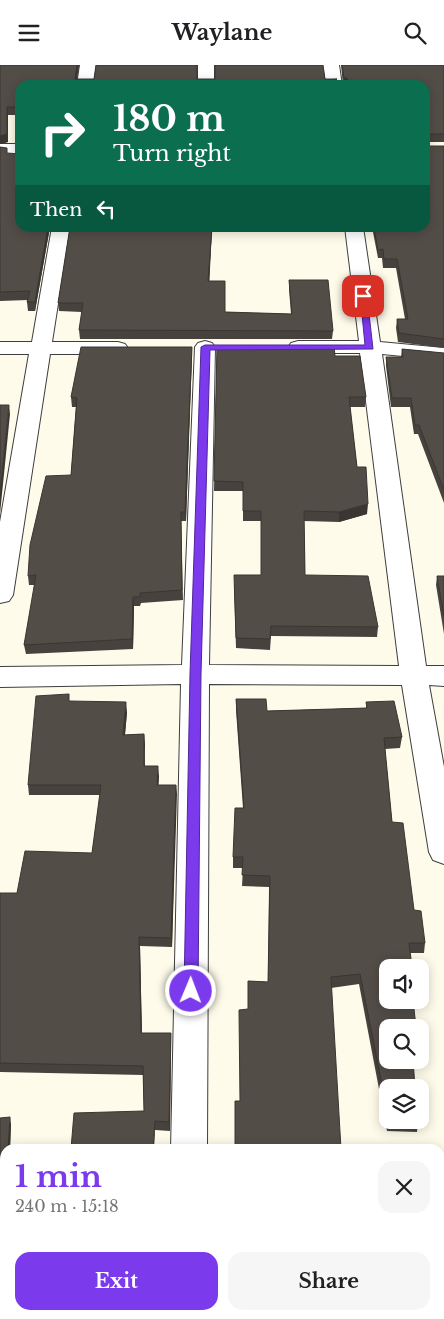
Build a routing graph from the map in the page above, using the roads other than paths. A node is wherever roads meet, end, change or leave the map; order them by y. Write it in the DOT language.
graph roads {
  1 [pos="88,65"];
  2 [pos="206,65"];
  3 [pos="331,65"];
  4 [pos="86,80"];
  5 [pos="206,80"];
  6 [pos="333,80"];
  7 [pos="0,149"];
  8 [pos="15,149"];
  9 [pos="60,232"];
  10 [pos="355,232"];
  11 [pos="138,347"];
  12 [pos="205,347"];
  13 [pos="283,347"];
  14 [pos="370,347"];
  15 [pos="0,348"];
  16 [pos="41,348"];
  17 [pos="444,354"];
  18 [pos="0,595"];
  19 [pos="195,674"];
  20 [pos="414,676"];
  21 [pos="444,676"];
  22 [pos="0,677"];
  23 [pos="444,852"];
  24 [pos="189,1144"];
  1 -- 4 [label="street"];
  2 -- 5 [label="street"];
  3 -- 6 [label="street"];
  7 -- 8 [label="street"];
  9 -- 16 [label="street"];
  10 -- 14 [label="street"];
  11 -- 16 [label="street"];
  12 -- 19 [label="street"];
  13 -- 14 [label="street"];
  14 -- 17 [label="street"];
  14 -- 20 [label="street"];
  15 -- 16 [label="street"];
  16 -- 18 [label="street"];
  19 -- 20 [label="street"];
  19 -- 22 [label="street"];
  19 -- 24 [label="street"];
  20 -- 21 [label="street"];
  20 -- 23 [label="street"];
}
